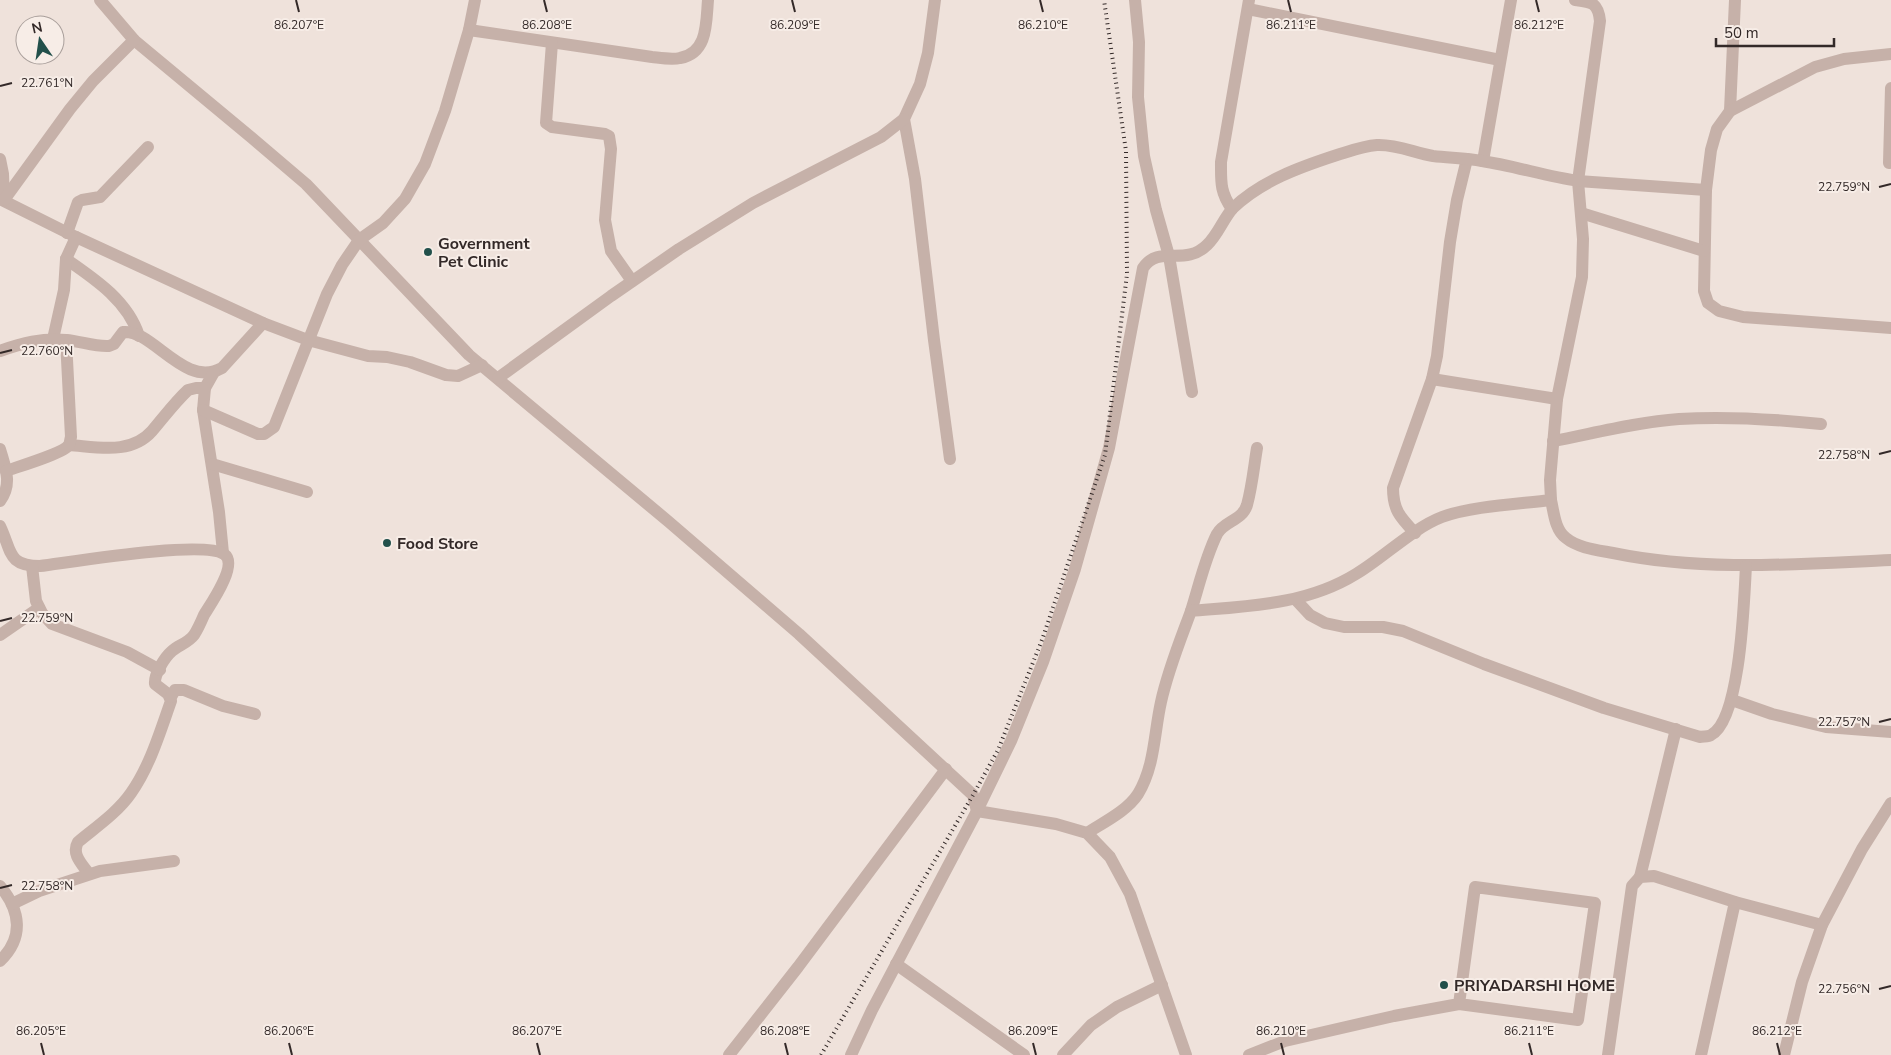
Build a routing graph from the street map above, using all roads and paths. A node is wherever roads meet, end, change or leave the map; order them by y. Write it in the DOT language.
graph roads {
  1 [pos="100,0"];
  2 [pos="475,0"];
  3 [pos="708,0"];
  4 [pos="935,0"];
  5 [pos="1135,0"];
  6 [pos="1511,0"];
  7 [pos="1575,0"];
  8 [pos="1735,0"];
  9 [pos="1249,5"];
  10 [pos="469,30"];
  11 [pos="134,40"];
  12 [pos="552,43"];
  13 [pos="1891,54"];
  14 [pos="1500,60"];
  15 [pos="1891,88"];
  16 [pos="1730,111"];
  17 [pos="904,119"];
  18 [pos="148,147"];
  19 [pos="0,159"];
  20 [pos="1467,159"];
  21 [pos="1483,161"];
  22 [pos="1889,163"];
  23 [pos="1578,181"];
  24 [pos="1706,190"];
  25 [pos="2,199"];
  26 [pos="1232,209"];
  27 [pos="1581,213"];
  28 [pos="72,235"];
  29 [pos="359,240"];
  30 [pos="1704,251"];
  31 [pos="1168,256"];
  32 [pos="66,259"];
  33 [pos="632,282"];
  34 [pos="263,323"];
  35 [pos="1891,328"];
  36 [pos="140,336"];
  37 [pos="53,339"];
  38 [pos="66,340"];
  39 [pos="308,340"];
  40 [pos="0,351"];
  41 [pos="482,365"];
  42 [pos="214,372"];
  43 [pos="498,378"];
  44 [pos="1432,379"];
  45 [pos="205,388"];
  46 [pos="1192,392"];
  47 [pos="1557,399"];
  48 [pos="203,410"];
  49 [pos="1821,424"];
  50 [pos="1553,441"];
  51 [pos="69,445"];
  52 [pos="1257,448"];
  53 [pos="0,449"];
  54 [pos="950,459"];
  55 [pos="212,464"];
  56 [pos="6,471"];
  57 [pos="307,492"];
  58 [pos="0,500"];
  59 [pos="1551,500"];
  60 [pos="0,526"];
  61 [pos="1415,533"];
  62 [pos="223,553"];
  63 [pos="1891,560"];
  64 [pos="32,566"];
  65 [pos="1746,566"];
  66 [pos="1296,600"];
  67 [pos="39,608"];
  68 [pos="1191,611"];
  69 [pos="0,635"];
  70 [pos="160,670"];
  71 [pos="171,697"];
  72 [pos="1732,700"];
  73 [pos="254,714"];
  74 [pos="1676,729"];
  75 [pos="1891,732"];
  76 [pos="946,769"];
  77 [pos="1889,810"];
  78 [pos="977,811"];
  79 [pos="1087,833"];
  80 [pos="174,861"];
  81 [pos="89,874"];
  82 [pos="1640,877"];
  83 [pos="0,886"];
  84 [pos="1735,902"];
  85 [pos="12,904"];
  86 [pos="1822,925"];
  87 [pos="0,961"];
  88 [pos="896,964"];
  89 [pos="1162,985"];
  90 [pos="1459,1004"];
  91 [pos="729,1055"];
  92 [pos="851,1055"];
  93 [pos="1024,1055"];
  94 [pos="1063,1055"];
  95 [pos="1186,1055"];
  96 [pos="1250,1055"];
  97 [pos="1608,1055"];
  98 [pos="1701,1055"];
  99 [pos="1784,1055"];
  1 -- 11 [label="street"];
  2 -- 10 [label="street"];
  3 -- 12 [label="street"];
  4 -- 17 [label="street"];
  5 -- 31 [label="street"];
  6 -- 14 [label="street"];
  7 -- 23 [label="street"];
  8 -- 16 [label="street"];
  9 -- 14 [label="street"];
  9 -- 26 [label="street"];
  10 -- 12 [label="street"];
  10 -- 29 [label="street"];
  11 -- 25 [label="street"];
  11 -- 29 [label="street"];
  12 -- 33 [label="street"];
  13 -- 16 [label="street"];
  14 -- 21 [label="street"];
  15 -- 22 [label="street"];
  16 -- 24 [label="street"];
  17 -- 33 [label="street"];
  17 -- 54 [label="street"];
  18 -- 28 [label="street"];
  19 -- 25 [label="street"];
  20 -- 21 [label="street"];
  20 -- 26 [label="street"];
  20 -- 44 [label="street"];
  21 -- 23 [label="street"];
  23 -- 24 [label="street"];
  23 -- 27 [label="street"];
  24 -- 30 [label="street"];
  25 -- 28 [label="street"];
  26 -- 31 [label="street"];
  27 -- 30 [label="street"];
  27 -- 47 [label="street"];
  28 -- 32 [label="street"];
  28 -- 34 [label="street"];
  29 -- 39 [label="street"];
  29 -- 41 [label="street"];
  30 -- 35 [label="street"];
  31 -- 46 [label="street"];
  31 -- 78 [label="street"];
  32 -- 36 [label="street"];
  32 -- 37 [label="street"];
  33 -- 43 [label="street"];
  34 -- 39 [label="street"];
  34 -- 42 [label="street"];
  36 -- 38 [label="street"];
  36 -- 42 [label="street"];
  37 -- 38 [label="street"];
  37 -- 40 [label="street"];
  38 -- 51 [label="street"];
  39 -- 41 [label="street"];
  39 -- 48 [label="street"];
  41 -- 43 [label="street"];
  42 -- 45 [label="street"];
  43 -- 76 [label="street"];
  44 -- 47 [label="street"];
  44 -- 61 [label="street"];
  45 -- 48 [label="street"];
  45 -- 51 [label="street"];
  47 -- 50 [label="street"];
  48 -- 55 [label="street"];
  49 -- 50 [label="street"];
  50 -- 59 [label="street"];
  51 -- 56 [label="street"];
  52 -- 68 [label="street"];
  53 -- 56 [label="street"];
  55 -- 57 [label="street"];
  55 -- 62 [label="street"];
  56 -- 58 [label="street"];
  59 -- 61 [label="street"];
  59 -- 65 [label="street"];
  60 -- 64 [label="street"];
  61 -- 66 [label="street"];
  62 -- 64 [label="street"];
  62 -- 70 [label="street"];
  63 -- 65 [label="street"];
  64 -- 67 [label="street"];
  65 -- 72 [label="street"];
  66 -- 68 [label="street"];
  66 -- 74 [label="street"];
  67 -- 69 [label="street"];
  67 -- 70 [label="street"];
  68 -- 79 [label="street"];
  70 -- 71 [label="street"];
  71 -- 73 [label="street"];
  71 -- 81 [label="street"];
  72 -- 74 [label="street"];
  72 -- 75 [label="street"];
  74 -- 82 [label="street"];
  76 -- 78 [label="street"];
  76 -- 91 [label="street"];
  77 -- 86 [label="street"];
  78 -- 79 [label="street"];
  78 -- 88 [label="street"];
  79 -- 89 [label="street"];
  80 -- 81 [label="street"];
  81 -- 85 [label="street"];
  82 -- 84 [label="street"];
  82 -- 97 [label="street"];
  83 -- 85 [label="street"];
  84 -- 86 [label="street"];
  84 -- 98 [label="street"];
  85 -- 87 [label="street"];
  86 -- 99 [label="street"];
  88 -- 92 [label="street"];
  88 -- 93 [label="street"];
  89 -- 94 [label="street"];
  89 -- 95 [label="street"];
  90 -- 90 [label="street"];
  90 -- 96 [label="street"];
}
